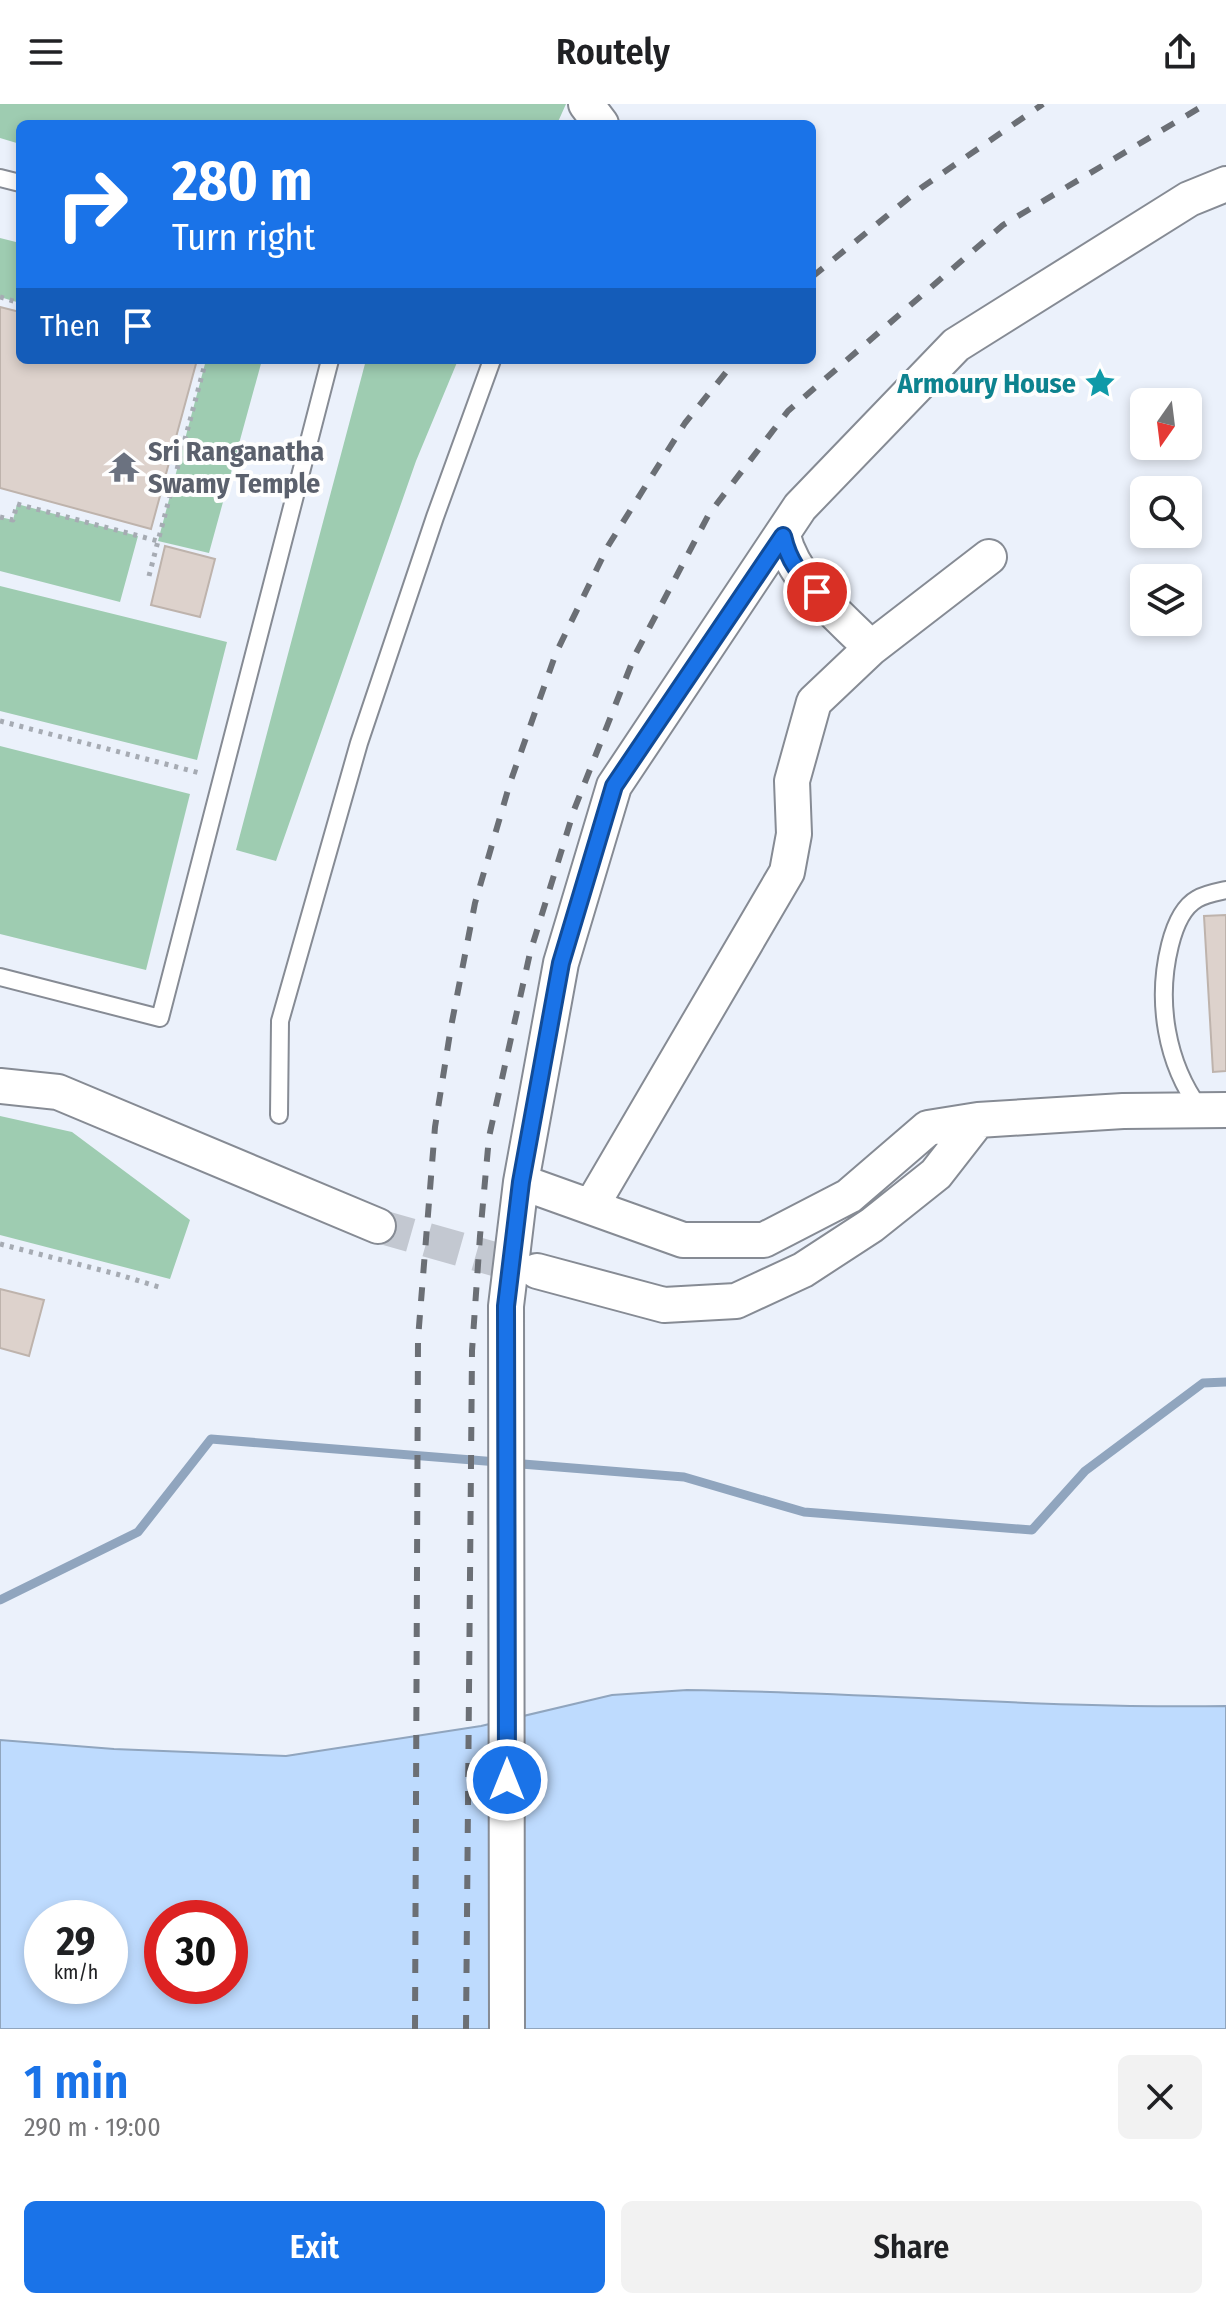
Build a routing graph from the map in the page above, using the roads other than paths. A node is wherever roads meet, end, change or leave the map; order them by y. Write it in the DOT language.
graph roads {
  1 [pos="1226,184"];
  2 [pos="329,364"];
  3 [pos="491,364"];
  4 [pos="783,536"];
  5 [pos="989,557"];
  6 [pos="871,648"];
  7 [pos="1226,890"];
  8 [pos="0,977"];
  9 [pos="0,1086"];
  10 [pos="1214,1110"];
  11 [pos="279,1115"];
  12 [pos="978,1120"];
  13 [pos="521,1182"];
  14 [pos="592,1205"];
  15 [pos="378,1226"];
  16 [pos="537,1271"];
  17 [pos="507,2029"];
  1 -- 4 [label="street"];
  2 -- 8 [label="lane"];
  3 -- 11 [label="lane"];
  4 -- 6 [label="street"];
  4 -- 13 [label="street"];
  5 -- 6 [label="street"];
  6 -- 14 [label="street"];
  7 -- 10 [label="lane"];
  9 -- 15 [label="street"];
  10 -- 12 [label="street"];
  12 -- 14 [label="street"];
  12 -- 16 [label="street"];
  13 -- 14 [label="street"];
  13 -- 17 [label="street"];
}
